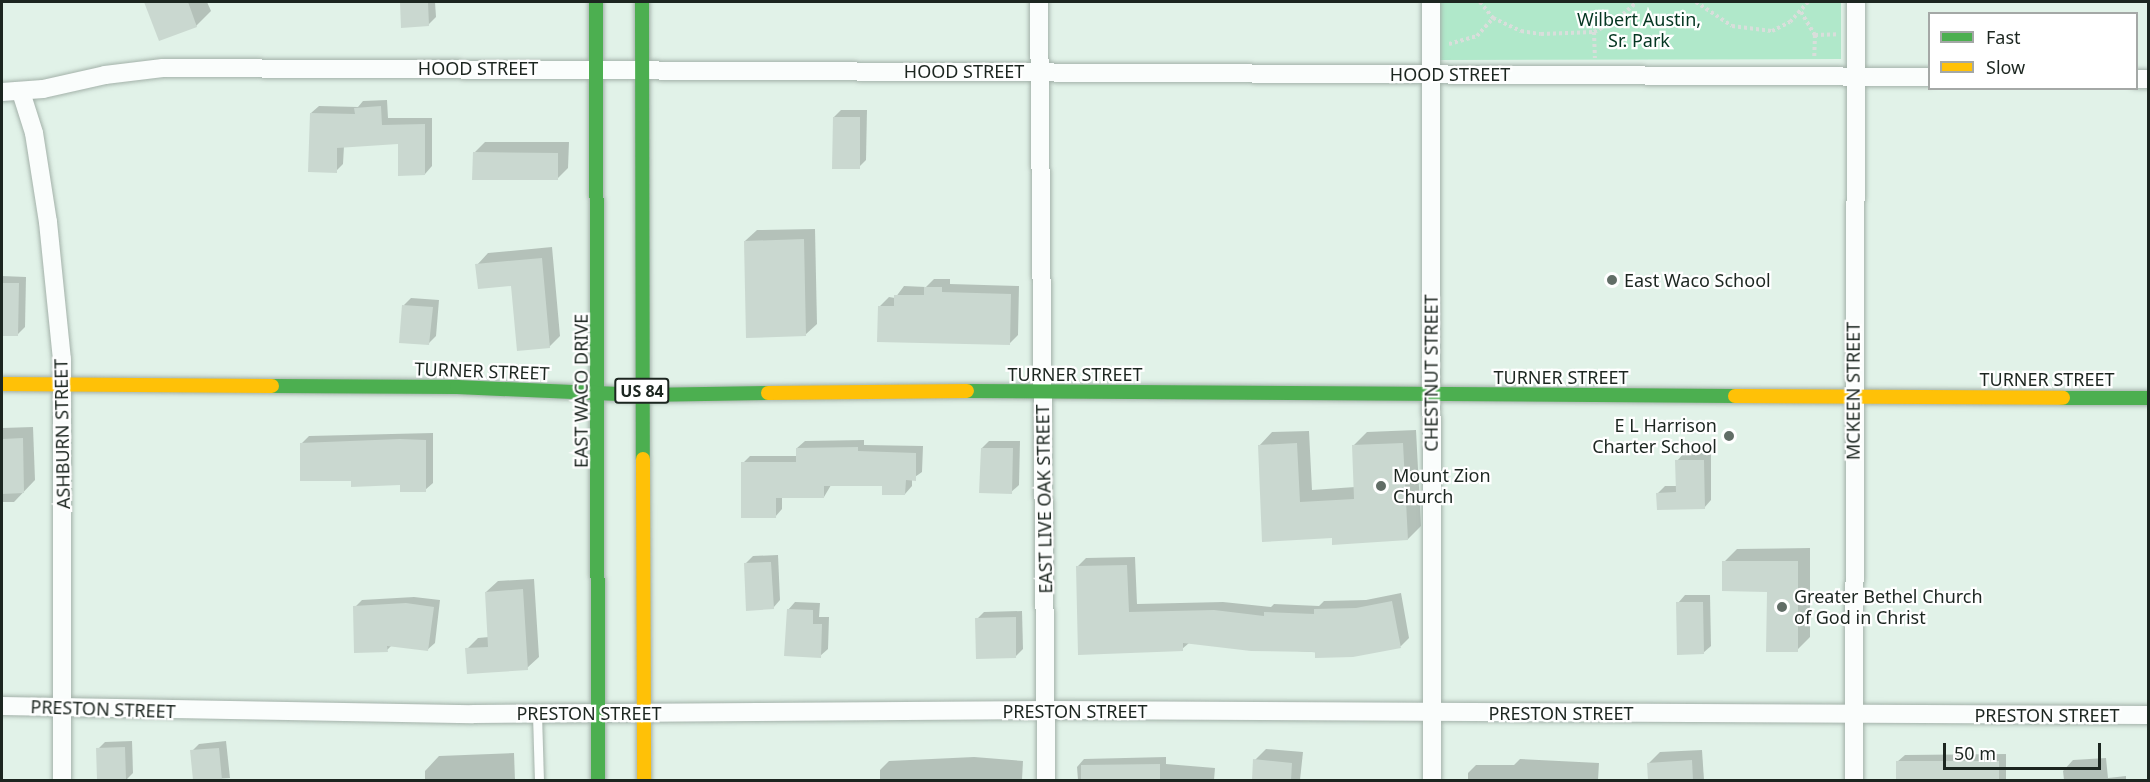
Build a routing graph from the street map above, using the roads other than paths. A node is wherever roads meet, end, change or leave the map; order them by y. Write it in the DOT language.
graph roads {
  1 [pos="596,2"];
  2 [pos="642,2"];
  3 [pos="1039,2"];
  4 [pos="1431,2"];
  5 [pos="1856,2"];
  6 [pos="1431,67"];
  7 [pos="597,69"];
  8 [pos="641,70"];
  9 [pos="1040,71"];
  10 [pos="1855,77"];
  11 [pos="1928,77"];
  12 [pos="2,92"];
  13 [pos="21,92"];
  14 [pos="2,384"];
  15 [pos="62,384"];
  16 [pos="1043,391"];
  17 [pos="599,393"];
  18 [pos="1431,394"];
  19 [pos="642,395"];
  20 [pos="1852,396"];
  21 [pos="2148,398"];
  22 [pos="2,706"];
  23 [pos="62,709"];
  24 [pos="1046,710"];
  25 [pos="643,712"];
  26 [pos="1432,712"];
  27 [pos="537,714"];
  28 [pos="597,714"];
  29 [pos="1854,714"];
  30 [pos="2148,715"];
  31 [pos="62,780"];
  32 [pos="538,780"];
  33 [pos="598,780"];
  34 [pos="644,780"];
  35 [pos="1046,780"];
  36 [pos="1432,780"];
  37 [pos="1854,780"];
  1 -- 7 [label="street, EAST WACO DRIVE / US 84"];
  2 -- 8 [label="street, US 84"];
  3 -- 9 [label="street, EAST LIVE OAK STREET"];
  4 -- 6 [label="street, CHESTNUT STREET"];
  5 -- 10 [label="street, MCKEEN STREET"];
  6 -- 9 [label="street, HOOD STREET"];
  6 -- 10 [label="street, HOOD STREET"];
  6 -- 18 [label="street, CHESTNUT STREET"];
  7 -- 8 [label="street, HOOD STREET"];
  7 -- 13 [label="street, HOOD STREET"];
  7 -- 17 [label="street, EAST WACO DRIVE / US 84"];
  8 -- 9 [label="street, HOOD STREET"];
  8 -- 19 [label="street, US 84"];
  9 -- 16 [label="street, EAST LIVE OAK STREET"];
  10 -- 11 [label="street, HOOD STREET"];
  10 -- 20 [label="street, MCKEEN STREET"];
  12 -- 13 [label="street, HOOD STREET"];
  13 -- 15 [label="street, ASHBURN STREET"];
  14 -- 15 [label="street, TURNER STREET"];
  15 -- 17 [label="street, TURNER STREET"];
  15 -- 23 [label="street, ASHBURN STREET"];
  16 -- 18 [label="street, TURNER STREET"];
  16 -- 19 [label="street, TURNER STREET"];
  16 -- 24 [label="street, EAST LIVE OAK STREET"];
  17 -- 19 [label="street, TURNER STREET"];
  17 -- 28 [label="street, EAST WACO DRIVE / US 84"];
  18 -- 20 [label="street, TURNER STREET"];
  18 -- 26 [label="street, CHESTNUT STREET"];
  19 -- 25 [label="street, US 84"];
  20 -- 21 [label="street, TURNER STREET"];
  20 -- 29 [label="street, MCKEEN STREET"];
  22 -- 23 [label="street, PRESTON STREET"];
  23 -- 27 [label="street, PRESTON STREET"];
  23 -- 31 [label="street, ASHBURN STREET"];
  24 -- 25 [label="street, PRESTON STREET"];
  24 -- 26 [label="street, PRESTON STREET"];
  24 -- 35 [label="street, EAST LIVE OAK STREET"];
  25 -- 28 [label="street, PRESTON STREET"];
  25 -- 34 [label="street, US 84"];
  26 -- 29 [label="street, PRESTON STREET"];
  26 -- 36 [label="street, CHESTNUT STREET"];
  27 -- 28 [label="street, PRESTON STREET"];
  27 -- 32 [label="lane"];
  28 -- 33 [label="street, EAST WACO DRIVE / US 84"];
  29 -- 30 [label="street, PRESTON STREET"];
  29 -- 37 [label="street, MCKEEN STREET"];
}
